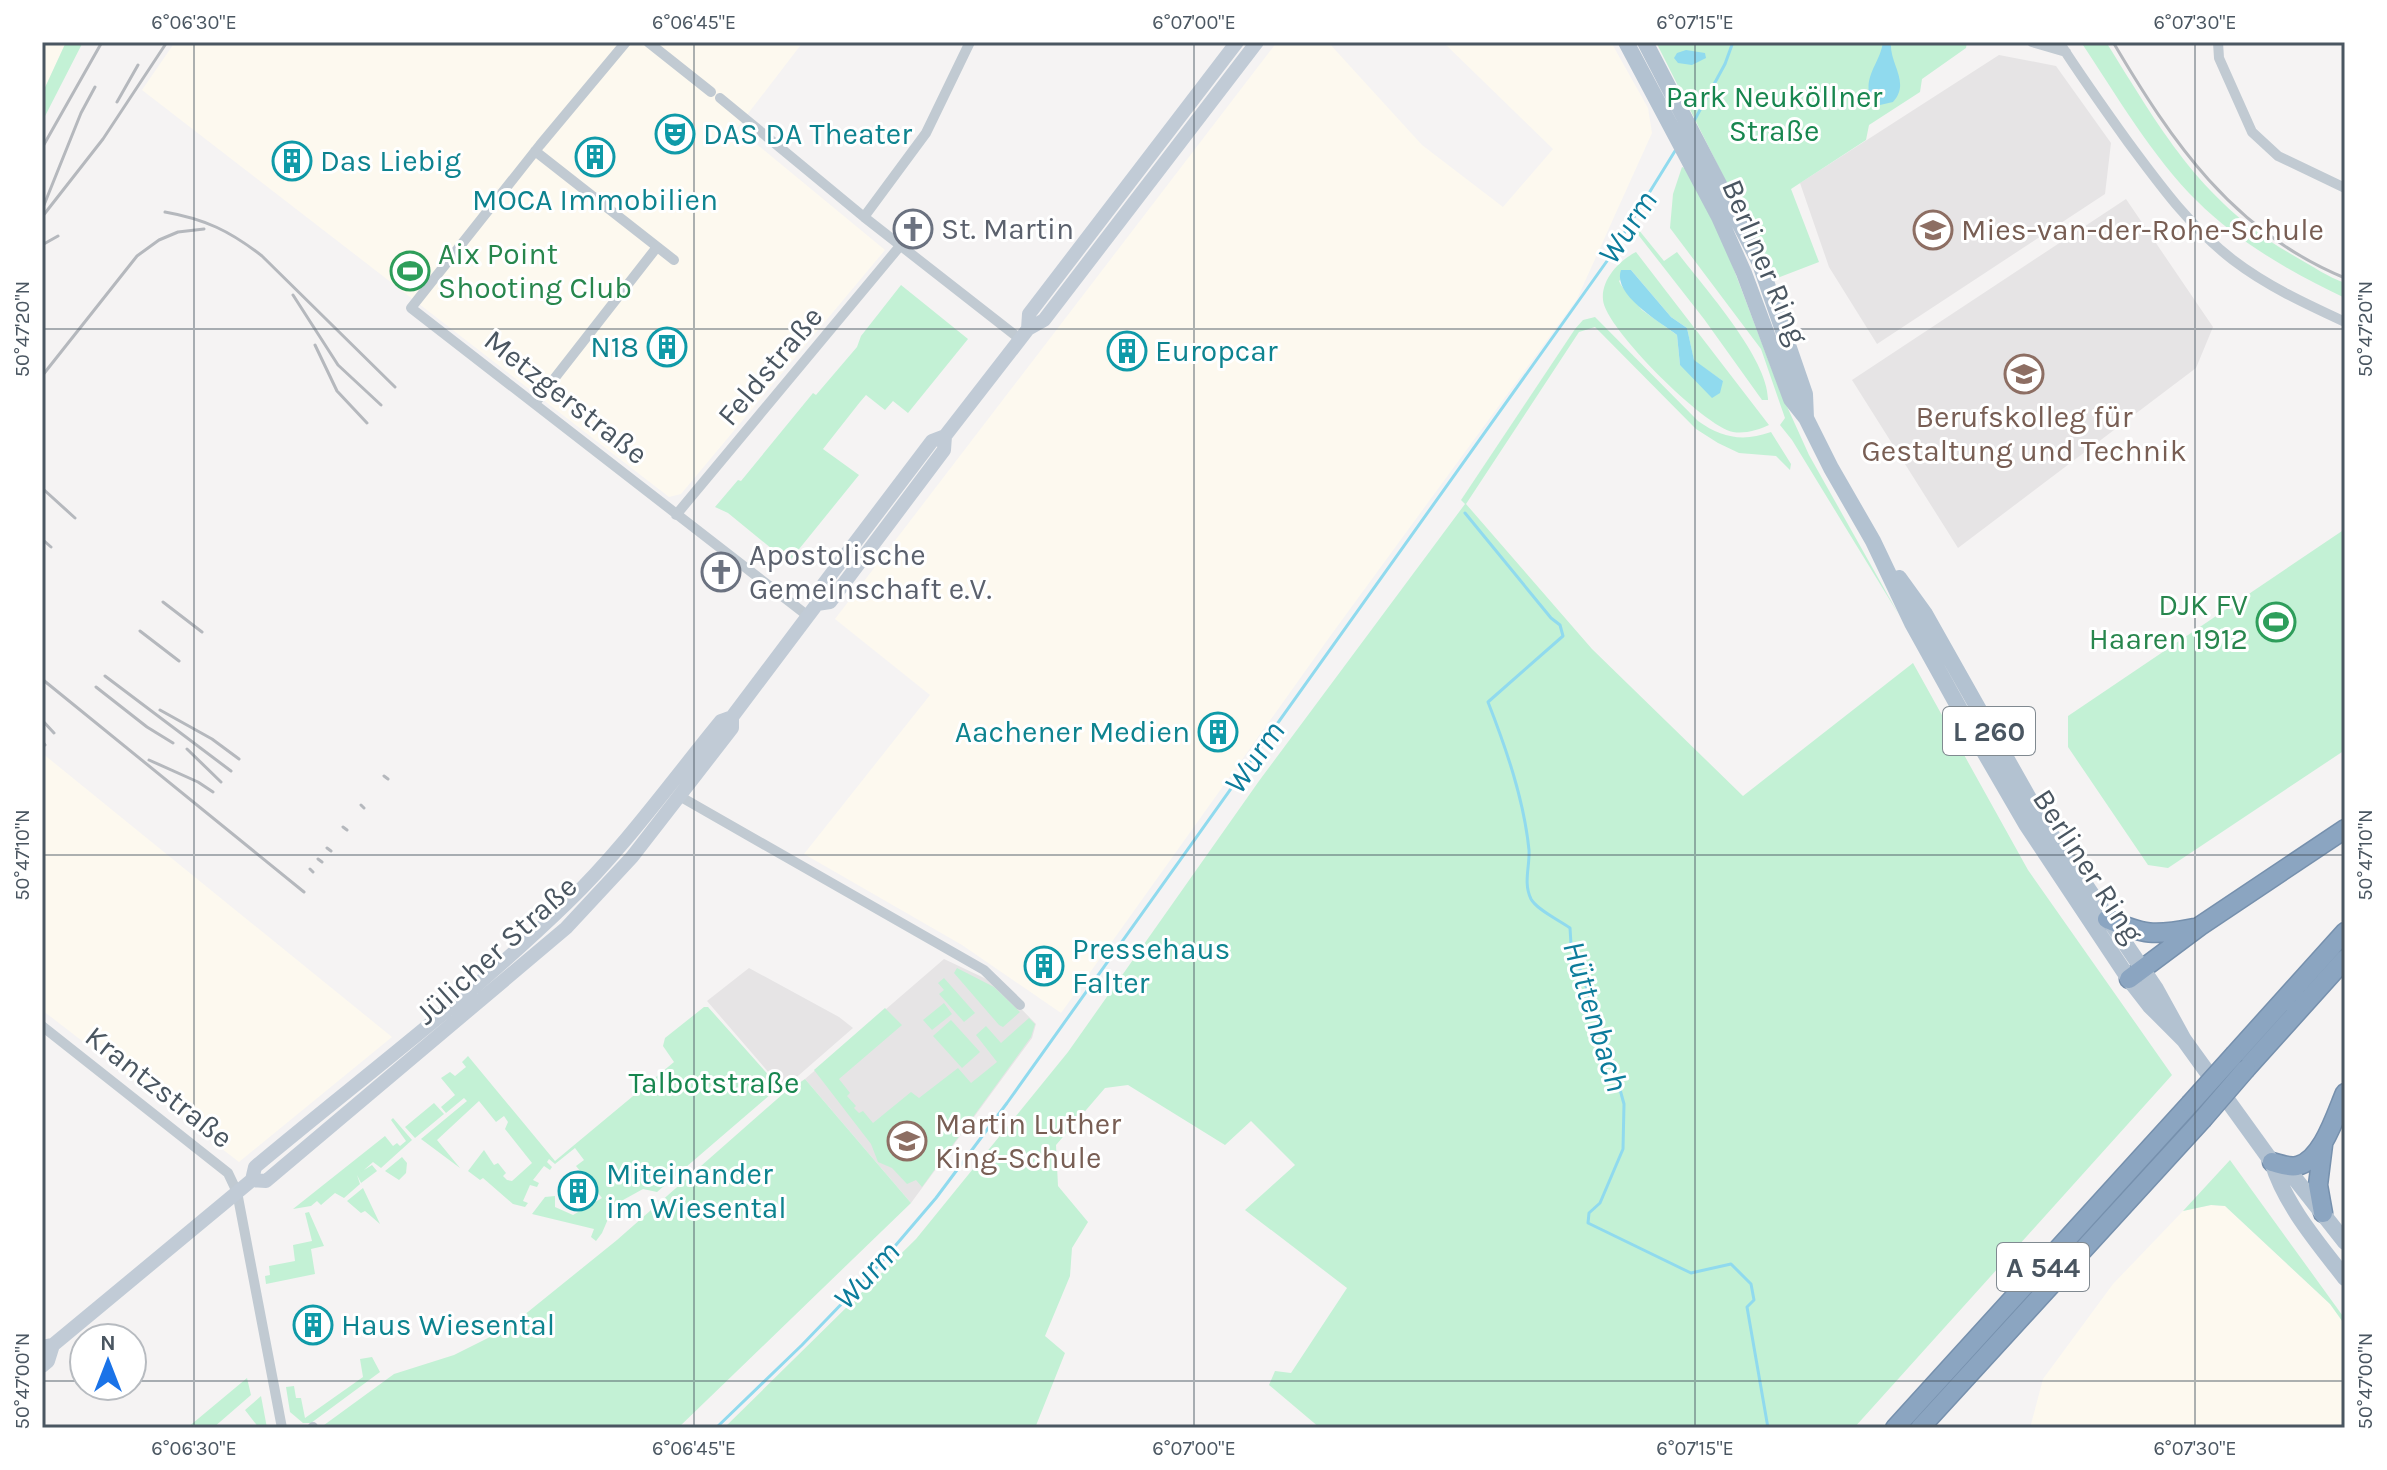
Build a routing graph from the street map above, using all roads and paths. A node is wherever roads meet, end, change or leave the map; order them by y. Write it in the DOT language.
graph roads {
  1 [pos="626,42"];
  2 [pos="648,42"];
  3 [pos="970,42"];
  4 [pos="1237,42"];
  5 [pos="1257,42"];
  6 [pos="1626,42"];
  7 [pos="1645,42"];
  8 [pos="2032,42"];
  9 [pos="2218,42"];
  10 [pos="2062,47"];
  11 [pos="535,151"];
  12 [pos="2345,188"];
  13 [pos="864,217"];
  14 [pos="900,246"];
  15 [pos="657,247"];
  16 [pos="674,260"];
  17 [pos="2345,322"];
  18 [pos="1024,334"];
  19 [pos="536,402"];
  20 [pos="1806,418"];
  21 [pos="676,515"];
  22 [pos="1873,541"];
  23 [pos="813,610"];
  24 [pos="732,717"];
  25 [pos="667,788"];
  26 [pos="681,797"];
  27 [pos="2345,829"];
  28 [pos="2107,919"];
  29 [pos="2200,926"];
  30 [pos="2345,932"];
  31 [pos="2345,959"];
  32 [pos="2135,974"];
  33 [pos="1020,1005"];
  34 [pos="443,1011"];
  35 [pos="454,1024"];
  36 [pos="42,1026"];
  37 [pos="2240,1061"];
  38 [pos="350,1089"];
  39 [pos="2345,1093"];
  40 [pos="361,1102"];
  41 [pos="2323,1142"];
  42 [pos="2272,1162"];
  43 [pos="252,1180"];
  44 [pos="237,1192"];
  45 [pos="2323,1213"];
  46 [pos="2345,1242"];
  47 [pos="2345,1278"];
  48 [pos="48,1346"];
  49 [pos="42,1366"];
  50 [pos="282,1428"];
  51 [pos="1895,1428"];
  52 [pos="1920,1428"];
  1 -- 11 [label="street, Metzgerstraße"];
  2 -- 13 [label="street"];
  3 -- 13 [label="street"];
  4 -- 18 [label="main road, Jülicher Straße"];
  5 -- 18 [label="main road, Jülicher Straße"];
  6 -- 20 [label="main road, Berliner Ring / L 260"];
  7 -- 20 [label="main road, Berliner Ring / L 260"];
  8 -- 10 [label="street"];
  9 -- 12 [label="street"];
  10 -- 17 [label="street"];
  11 -- 15 [label="street"];
  11 -- 19 [label="street, Metzgerstraße"];
  13 -- 14 [label="street"];
  14 -- 18 [label="street"];
  14 -- 21 [label="street, Feldstraße"];
  15 -- 16 [label="street"];
  15 -- 19 [label="street"];
  18 -- 23 [label="main road, Jülicher Straße"];
  19 -- 21 [label="street, Metzgerstraße"];
  20 -- 22 [label="main road, Berliner Ring / L 260"];
  21 -- 23 [label="street, Metzgerstraße"];
  22 -- 28 [label="main road, Berliner Ring / L 260"];
  22 -- 32 [label="main road, Berliner Ring / L 260"];
  23 -- 24 [label="main road, Jülicher Straße"];
  24 -- 25 [label="main road, Jülicher Straße"];
  24 -- 26 [label="main road, Jülicher Straße"];
  25 -- 26 [label="main road"];
  25 -- 34 [label="main road, Jülicher Straße"];
  26 -- 33 [label="street"];
  26 -- 35 [label="main road, Jülicher Straße"];
  27 -- 29 [label="highway"];
  28 -- 29 [label="highway"];
  28 -- 32 [label="main road, Berliner Ring / L 260"];
  29 -- 32 [label="highway"];
  30 -- 37 [label="highway, A 544"];
  31 -- 37 [label="highway, A 544"];
  32 -- 42 [label="main road, Berliner Ring / L 260"];
  34 -- 35 [label="main road"];
  34 -- 38 [label="main road, Jülicher Straße"];
  35 -- 40 [label="main road, Jülicher Straße"];
  36 -- 44 [label="street, Krantzstraße"];
  37 -- 51 [label="highway, A 544, bridge"];
  37 -- 52 [label="highway, A 544, bridge"];
  38 -- 40 [label="main road"];
  38 -- 43 [label="main road, Jülicher Straße"];
  39 -- 41 [label="highway"];
  40 -- 43 [label="main road, Jülicher Straße"];
  41 -- 42 [label="highway"];
  41 -- 45 [label="highway"];
  42 -- 45 [label="main road, Berliner Ring / L 260"];
  42 -- 47 [label="main road, Berliner Ring / L 260"];
  43 -- 44 [label="main road, Jülicher Straße"];
  44 -- 48 [label="main road, Jülicher Straße"];
  44 -- 50 [label="street"];
  45 -- 46 [label="main road, Berliner Ring / L 260"];
  48 -- 49 [label="main road, Jülicher Straße"];
}
